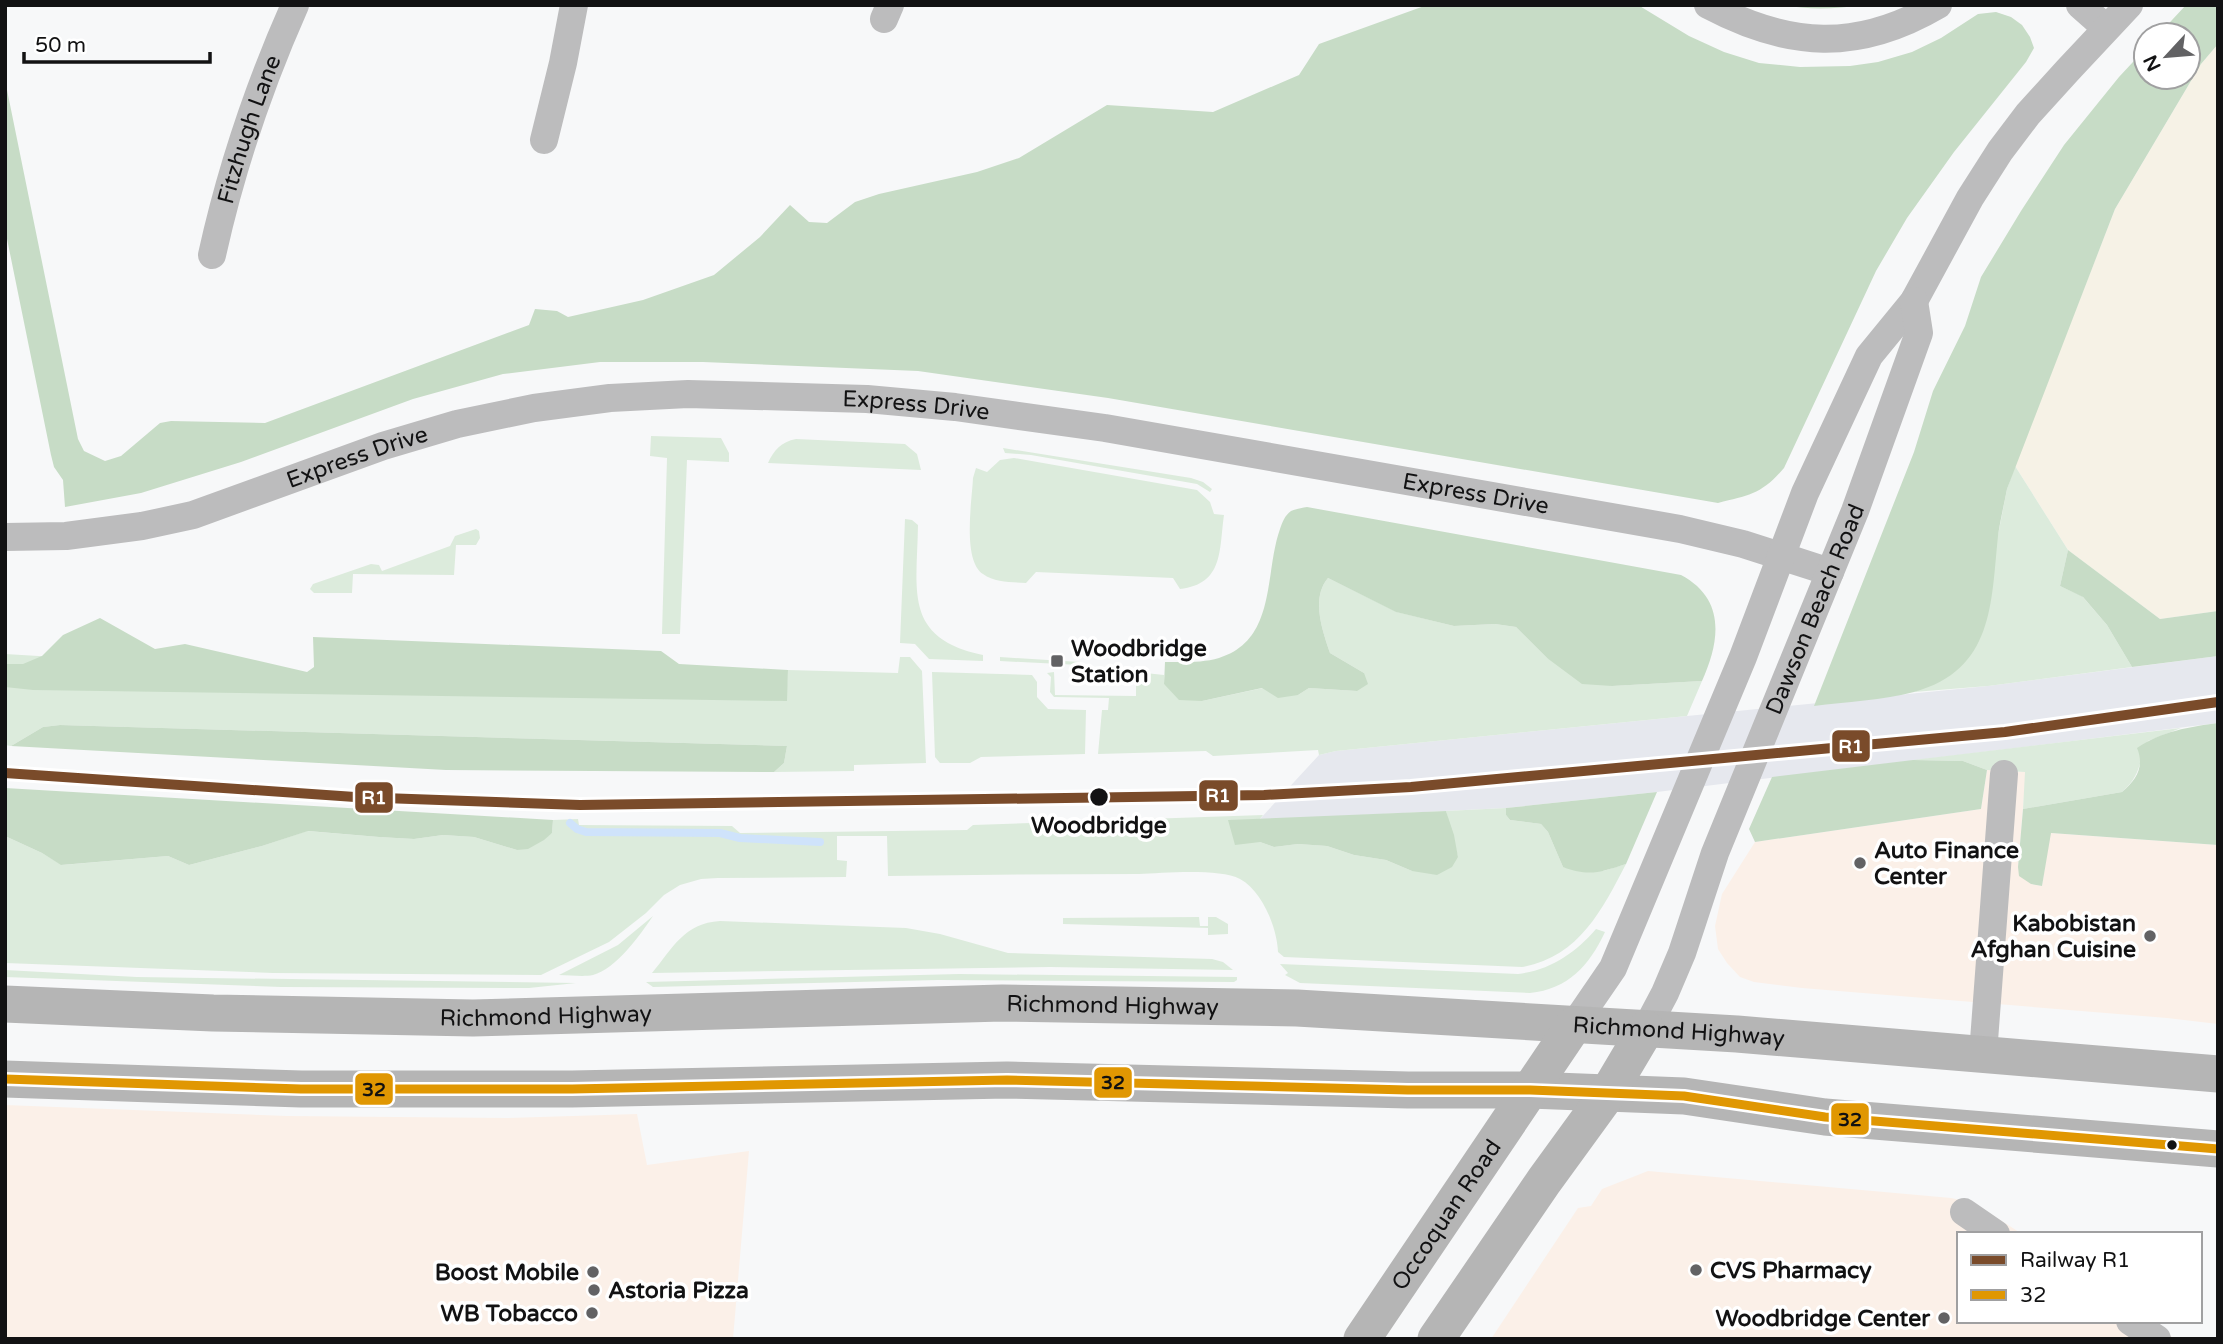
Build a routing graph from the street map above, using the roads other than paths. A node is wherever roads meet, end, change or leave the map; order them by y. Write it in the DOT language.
graph roads {
  1 [pos="295,5"];
  2 [pos="573,5"];
  3 [pos="1708,5"];
  4 [pos="1938,5"];
  5 [pos="2080,5"];
  6 [pos="2129,5"];
  7 [pos="2106,29"];
  8 [pos="544,140"];
  9 [pos="212,255"];
  10 [pos="1914,301"];
  11 [pos="5,537"];
  12 [pos="1780,556"];
  13 [pos="1830,572"];
  14 [pos="2004,774"];
  15 [pos="5,1004"];
  16 [pos="1574,1025"];
  17 [pos="1646,1028"];
  18 [pos="1983,1054"];
  19 [pos="2218,1074"];
  20 [pos="5,1079"];
  21 [pos="1530,1090"];
  22 [pos="1608,1093"];
  23 [pos="2218,1149"];
  24 [pos="1964,1212"];
  25 [pos="1993,1232"];
  26 [pos="2133,1323"];
  27 [pos="1362,1339"];
  28 [pos="1436,1339"];
  29 [pos="2157,1339"];
  1 -- 9 [label="street, Fitzhugh Lane"];
  2 -- 8 [label="street"];
  3 -- 4 [label="street"];
  5 -- 7 [label="street"];
  6 -- 7 [label="street"];
  7 -- 10 [label="street"];
  10 -- 12 [label="street"];
  10 -- 13 [label="street, Dawson Beach Road"];
  11 -- 12 [label="street, Express Drive"];
  12 -- 13 [label="street, Express Drive"];
  12 -- 16 [label="street"];
  13 -- 17 [label="street, Dawson Beach Road"];
  14 -- 18 [label="street"];
  15 -- 16 [label="main road, Richmond Highway"];
  16 -- 17 [label="main road, Richmond Highway"];
  16 -- 21 [label="main road, Occoquan Road"];
  17 -- 18 [label="main road, Richmond Highway"];
  17 -- 22 [label="main road"];
  18 -- 19 [label="main road, Richmond Highway"];
  20 -- 21 [label="main road"];
  21 -- 22 [label="main road"];
  21 -- 27 [label="main road, Occoquan Road"];
  22 -- 23 [label="main road"];
  22 -- 28 [label="main road"];
  24 -- 25 [label="street"];
  26 -- 29 [label="street"];
}
